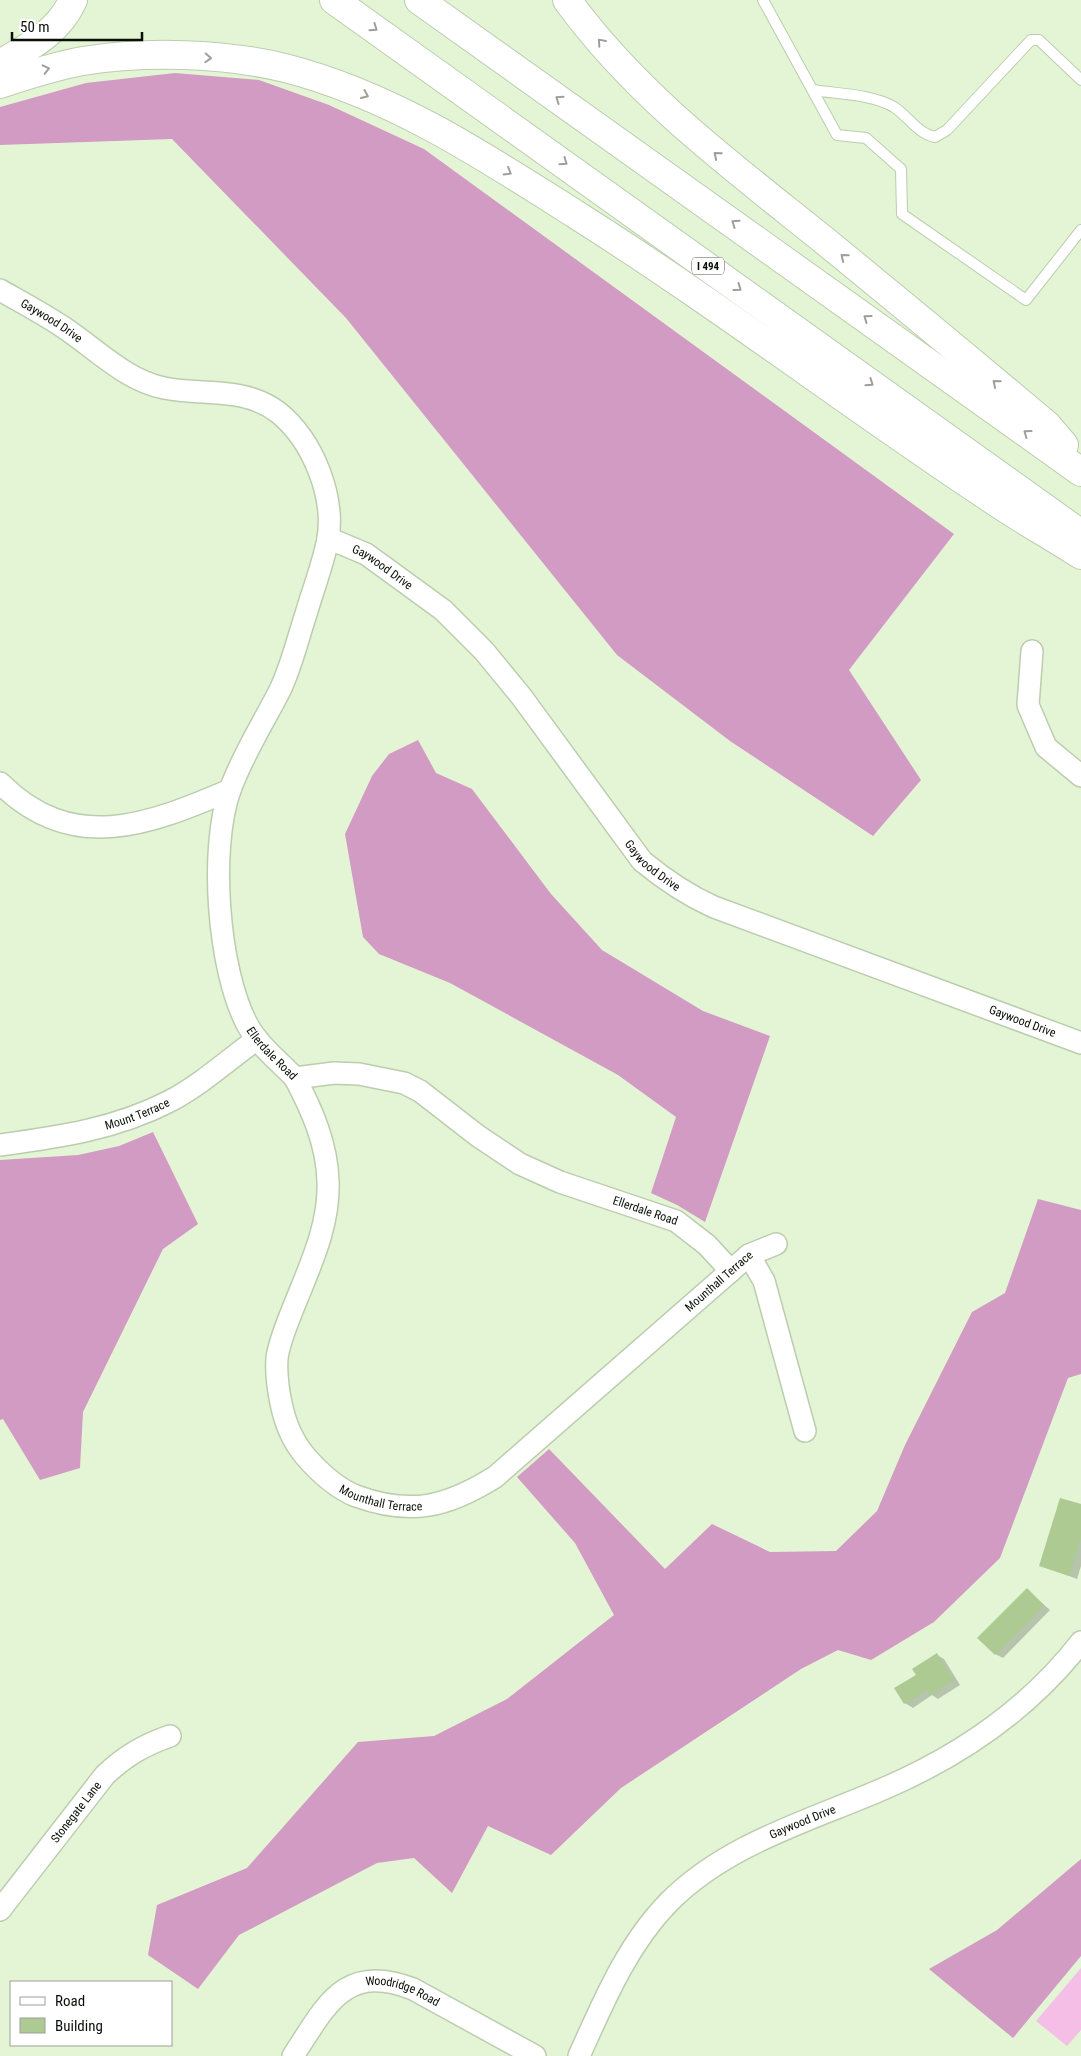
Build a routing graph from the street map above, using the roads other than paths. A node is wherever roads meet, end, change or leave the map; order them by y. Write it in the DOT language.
graph roads {
  1 [pos="73,0"];
  2 [pos="334,0"];
  3 [pos="420,0"];
  4 [pos="567,0"];
  5 [pos="763,0"];
  6 [pos="0,62"];
  7 [pos="1081,80"];
  8 [pos="0,84"];
  9 [pos="813,90"];
  10 [pos="1081,230"];
  11 [pos="0,290"];
  12 [pos="1081,465"];
  13 [pos="1081,472"];
  14 [pos="1081,534"];
  15 [pos="328,538"];
  16 [pos="1081,555"];
  17 [pos="1032,650"];
  18 [pos="1081,776"];
  19 [pos="0,783"];
  20 [pos="230,790"];
  21 [pos="257,1039"];
  22 [pos="1081,1043"];
  23 [pos="295,1078"];
  24 [pos="0,1145"];
  25 [pos="776,1244"];
  26 [pos="749,1256"];
  27 [pos="730,1271"];
  28 [pos="805,1431"];
  29 [pos="1081,1642"];
  30 [pos="170,1736"];
  31 [pos="0,1910"];
  32 [pos="293,2056"];
  33 [pos="535,2056"];
  34 [pos="579,2056"];
  1 -- 6 [label="highway"];
  2 -- 14 [label="highway, I 494, one-way"];
  13 -- 3 [label="highway, one-way"];
  12 -- 4 [label="highway, one-way"];
  5 -- 9 [label="lane"];
  7 -- 9 [label="lane"];
  8 -- 16 [label="highway, one-way"];
  9 -- 10 [label="lane"];
  11 -- 15 [label="street, Gaywood Drive"];
  15 -- 20 [label="street, Gaywood Drive"];
  15 -- 22 [label="street, Gaywood Drive"];
  17 -- 18 [label="street"];
  19 -- 20 [label="street"];
  20 -- 21 [label="street, Ellerdale Road"];
  21 -- 23 [label="street, Ellerdale Road"];
  21 -- 24 [label="street, Mount Terrace"];
  23 -- 27 [label="street, Ellerdale Road"];
  23 -- 27 [label="street, Mounthall Terrace"];
  25 -- 26 [label="street, Mounthall Terrace"];
  26 -- 27 [label="street, Mounthall Terrace"];
  26 -- 28 [label="street"];
  29 -- 34 [label="street, Gaywood Drive"];
  30 -- 31 [label="street, Stonegate Lane"];
  32 -- 33 [label="street, Woodridge Road"];
}
